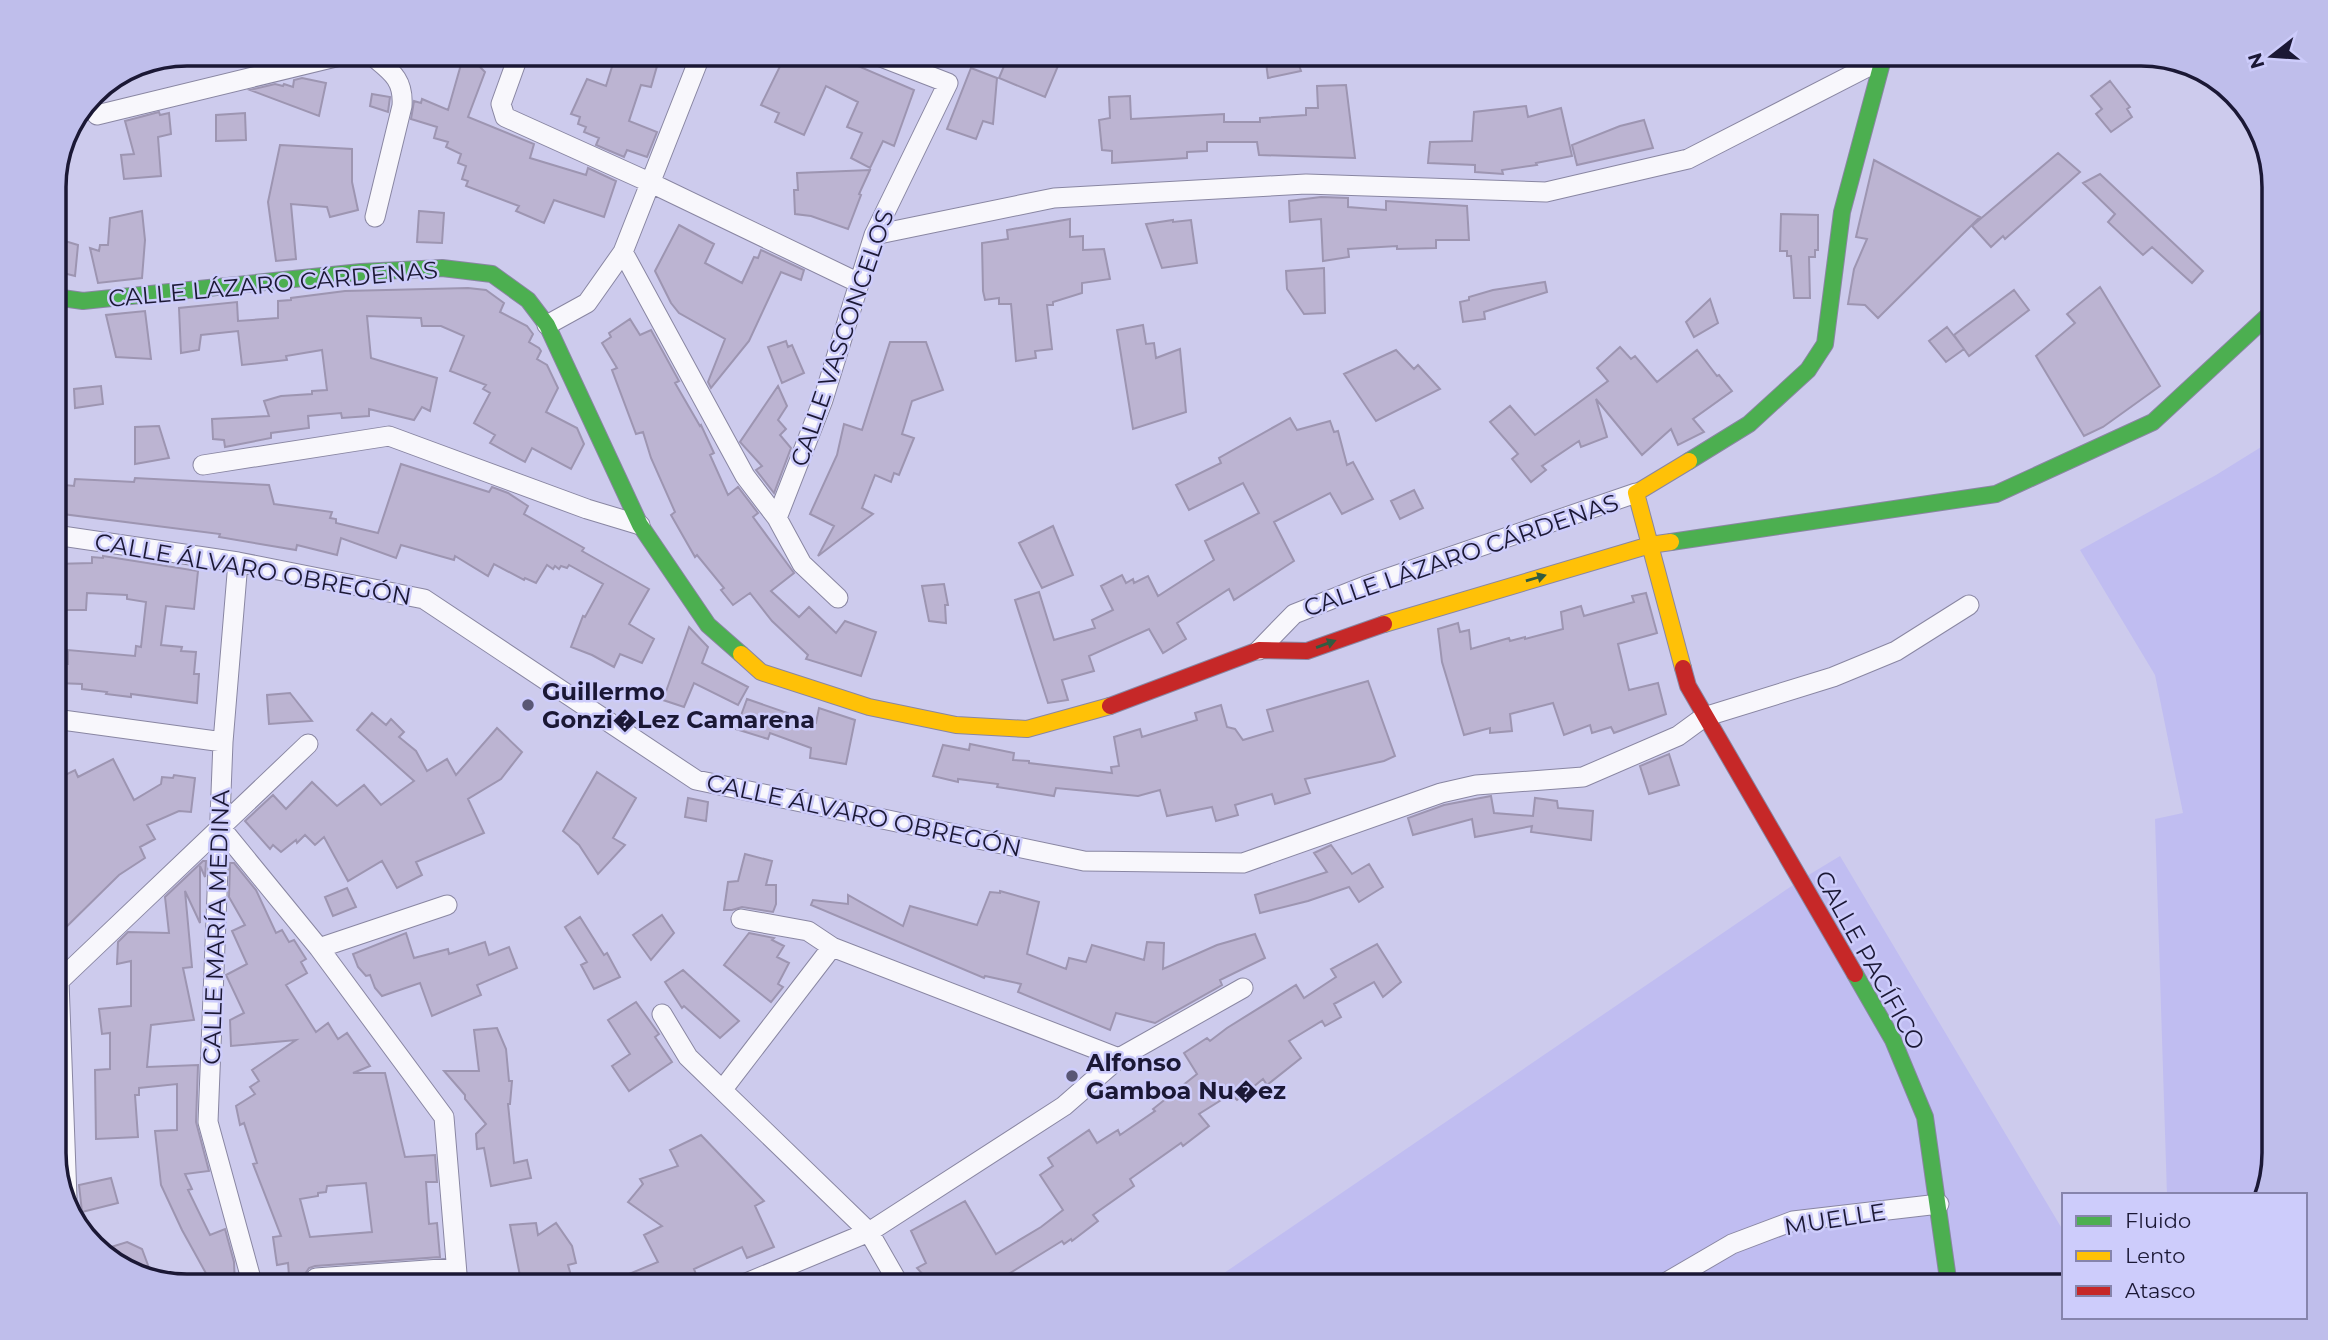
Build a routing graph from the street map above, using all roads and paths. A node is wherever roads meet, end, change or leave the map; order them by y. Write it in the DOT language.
graph roads {
  1 [pos="299,66"];
  2 [pos="384,66"];
  3 [pos="515,66"];
  4 [pos="696,66"];
  5 [pos="904,66"];
  6 [pos="1868,66"];
  7 [pos="1883,66"];
  8 [pos="97,115"];
  9 [pos="649,182"];
  10 [pos="375,217"];
  11 [pos="874,234"];
  12 [pos="623,252"];
  13 [pos="859,283"];
  14 [pos="67,299"];
  15 [pos="2261,322"];
  16 [pos="547,324"];
  17 [pos="203,465"];
  18 [pos="1636,493"];
  19 [pos="777,518"];
  20 [pos="639,525"];
  21 [pos="67,537"];
  22 [pos="1650,545"];
  23 [pos="238,562"];
  24 [pos="838,598"];
  25 [pos="1969,605"];
  26 [pos="1259,650"];
  27 [pos="1704,717"];
  28 [pos="67,721"];
  29 [pos="223,742"];
  30 [pos="308,744"];
  31 [pos="221,828"];
  32 [pos="447,905"];
  33 [pos="741,919"];
  34 [pos="832,947"];
  35 [pos="319,948"];
  36 [pos="67,970"];
  37 [pos="1242,988"];
  38 [pos="662,1014"];
  39 [pos="1119,1058"];
  40 [pos="723,1089"];
  41 [pos="1939,1204"];
  42 [pos="869,1232"];
  43 [pos="250,1274"];
  44 [pos="457,1274"];
  45 [pos="768,1274"];
  46 [pos="893,1274"];
  47 [pos="1681,1274"];
  48 [pos="1948,1274"];
  1 -- 8 [label="street"];
  2 -- 10 [label="street"];
  3 -- 9 [label="street"];
  4 -- 9 [label="street"];
  5 -- 11 [label="street, CALLE VASCONCELOS"];
  6 -- 11 [label="street"];
  7 -- 18 [label="street"];
  9 -- 12 [label="street"];
  9 -- 13 [label="street"];
  11 -- 13 [label="street, CALLE VASCONCELOS"];
  12 -- 16 [label="street"];
  12 -- 19 [label="street"];
  13 -- 19 [label="street, CALLE VASCONCELOS"];
  14 -- 16 [label="street, CALLE LÁZARO CÁRDENAS"];
  15 -- 22 [label="street, CALLE LÁZARO CÁRDENAS"];
  16 -- 20 [label="street, CALLE LÁZARO CÁRDENAS"];
  17 -- 20 [label="street"];
  18 -- 22 [label="street, CALLE PACÍFICO"];
  18 -- 26 [label="street, CALLE LÁZARO CÁRDENAS"];
  19 -- 24 [label="street"];
  20 -- 26 [label="street, CALLE LÁZARO CÁRDENAS"];
  21 -- 23 [label="street, CALLE ÁLVARO OBREGÓN"];
  26 -- 22 [label="street, CALLE LÁZARO CÁRDENAS, one-way"];
  22 -- 27 [label="street, CALLE PACÍFICO"];
  23 -- 27 [label="street, CALLE ÁLVARO OBREGÓN"];
  23 -- 29 [label="street, CALLE MARÍA MEDINA"];
  25 -- 27 [label="street, CALLE ÁLVARO OBREGÓN"];
  27 -- 41 [label="street, CALLE PACÍFICO"];
  28 -- 29 [label="street"];
  29 -- 31 [label="street, CALLE MARÍA MEDINA"];
  30 -- 31 [label="street"];
  31 -- 35 [label="street"];
  31 -- 36 [label="street"];
  31 -- 43 [label="street, CALLE MARÍA MEDINA"];
  32 -- 35 [label="street"];
  33 -- 34 [label="street"];
  34 -- 39 [label="street"];
  34 -- 40 [label="street"];
  35 -- 44 [label="street"];
  37 -- 39 [label="street"];
  38 -- 40 [label="street"];
  39 -- 42 [label="street"];
  40 -- 42 [label="street"];
  41 -- 47 [label="street, MUELLE"];
  41 -- 48 [label="street, CALLE PACÍFICO"];
  42 -- 45 [label="street"];
  42 -- 46 [label="street"];
}
